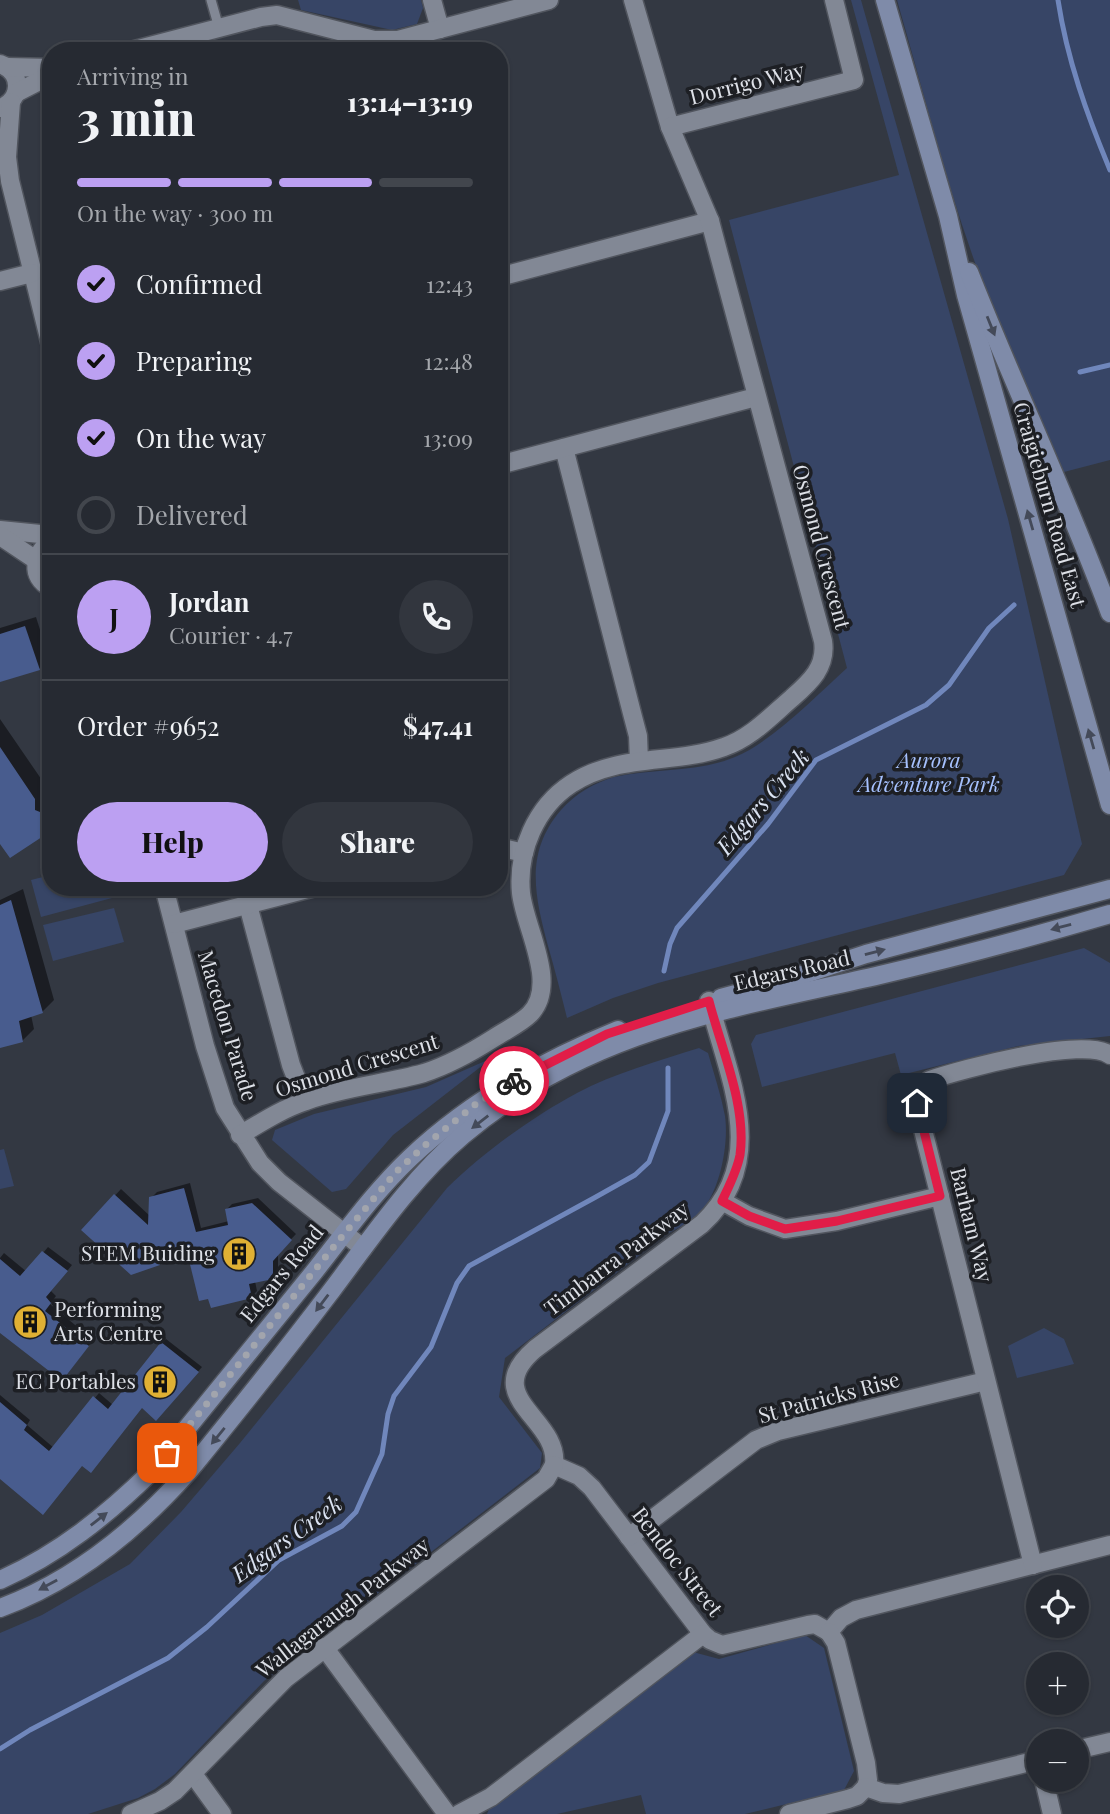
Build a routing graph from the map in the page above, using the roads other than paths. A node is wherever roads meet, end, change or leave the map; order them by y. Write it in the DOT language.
graph roads {
  1 [pos="211,0"];
  2 [pos="432,0"];
  3 [pos="549,0"];
  4 [pos="633,0"];
  5 [pos="834,0"];
  6 [pos="885,0"];
  7 [pos="296,10"];
  8 [pos="219,28"];
  9 [pos="440,29"];
  10 [pos="182,42"];
  11 [pos="366,42"];
  12 [pos="388,42"];
  13 [pos="3,63"];
  14 [pos="42,67"];
  15 [pos="42,81"];
  16 [pos="9,101"];
  17 [pos="670,127"];
  18 [pos="3,148"];
  19 [pos="948,216"];
  20 [pos="709,221"];
  21 [pos="32,273"];
  22 [pos="508,275"];
  23 [pos="0,281"];
  24 [pos="42,311"];
  25 [pos="757,397"];
  26 [pos="564,448"];
  27 [pos="508,462"];
  28 [pos="0,530"];
  29 [pos="42,535"];
  30 [pos="0,536"];
  31 [pos="42,547"];
  32 [pos="36,560"];
  33 [pos="42,581"];
  34 [pos="1110,613"];
  35 [pos="639,761"];
  36 [pos="1110,805"];
  37 [pos="508,849"];
  38 [pos="524,853"];
  39 [pos="1110,889"];
  40 [pos="166,896"];
  41 [pos="264,896"];
  42 [pos="247,905"];
  43 [pos="1110,914"];
  44 [pos="174,924"];
  45 [pos="711,1007"];
  46 [pos="1110,1055"];
  47 [pos="306,1101"];
  48 [pos="240,1135"];
  49 [pos="940,1196"];
  50 [pos="722,1201"];
  51 [pos="344,1234"];
  52 [pos="363,1248"];
  53 [pos="986,1381"];
  54 [pos="554,1465"];
  55 [pos="629,1536"];
  56 [pos="1110,1545"];
  57 [pos="1033,1565"];
  58 [pos="0,1580"];
  59 [pos="0,1608"];
  60 [pos="830,1632"];
  61 [pos="703,1634"];
  62 [pos="324,1647"];
  63 [pos="1110,1742"];
  64 [pos="1089,1747"];
  65 [pos="1026,1763"];
  66 [pos="193,1774"];
  67 [pos="866,1787"];
  68 [pos="1047,1792"];
  69 [pos="131,1814"];
  70 [pos="222,1814"];
  71 [pos="447,1814"];
  72 [pos="459,1814"];
  73 [pos="789,1814"];
  74 [pos="1052,1814"];
  1 -- 8 [label="lane"];
  2 -- 9 [label="street"];
  3 -- 9 [label="street"];
  4 -- 17 [label="street"];
  5 -- 17 [label="street, Dorrigo Way"];
  6 -- 19 [label="main road, Craigieburn Road East"];
  7 -- 8 [label="street"];
  7 -- 11 [label="street"];
  8 -- 10 [label="street"];
  9 -- 12 [label="street"];
  13 -- 14 [label="street"];
  13 -- 16 [label="street"];
  15 -- 16 [label="street"];
  16 -- 18 [label="street"];
  17 -- 20 [label="street, Dorrigo Way"];
  18 -- 21 [label="street"];
  19 -- 34 [label="main road, Craigieburn Road East, one-way"];
  36 -- 19 [label="main road, Craigieburn Road East, one-way"];
  20 -- 22 [label="street"];
  20 -- 25 [label="street, Osmond Crescent"];
  21 -- 23 [label="street"];
  21 -- 24 [label="street"];
  25 -- 26 [label="street"];
  25 -- 35 [label="street, Osmond Crescent"];
  26 -- 27 [label="street"];
  26 -- 35 [label="street"];
  28 -- 29 [label="street"];
  30 -- 32 [label="street"];
  31 -- 32 [label="street"];
  32 -- 33 [label="street"];
  35 -- 38 [label="street, Osmond Crescent"];
  37 -- 38 [label="street"];
  38 -- 47 [label="street, Osmond Crescent"];
  45 -- 39 [label="main road, Edgars Road, one-way"];
  40 -- 44 [label="street, Macedon Parade"];
  41 -- 42 [label="street"];
  42 -- 44 [label="street"];
  42 -- 47 [label="street"];
  43 -- 45 [label="main road, Edgars Road, one-way"];
  44 -- 48 [label="street, Macedon Parade"];
  45 -- 50 [label="street, Timbarra Parkway"];
  45 -- 51 [label="main road, Edgars Road"];
  45 -- 52 [label="main road, Edgars Road, one-way"];
  46 -- 49 [label="street, Barham Way"];
  47 -- 48 [label="street, Osmond Crescent"];
  48 -- 51 [label="street, Macedon Parade"];
  49 -- 50 [label="street"];
  49 -- 53 [label="street, Barham Way"];
  50 -- 54 [label="street, Timbarra Parkway"];
  51 -- 52 [label="street, Macedon Parade"];
  58 -- 51 [label="main road, Edgars Road, one-way"];
  52 -- 59 [label="main road, Edgars Road, one-way"];
  53 -- 55 [label="street, St Patricks Rise"];
  53 -- 57 [label="street, Barham Way"];
  54 -- 55 [label="street, Bendoc Street"];
  54 -- 62 [label="street, Wallagaraugh Parkway"];
  55 -- 61 [label="street, Bendoc Street"];
  56 -- 57 [label="street"];
  57 -- 60 [label="street"];
  60 -- 61 [label="street, Bendoc Street"];
  60 -- 67 [label="street"];
  61 -- 72 [label="street"];
  62 -- 66 [label="street, Wallagaraugh Parkway"];
  62 -- 71 [label="street"];
  63 -- 64 [label="street"];
  65 -- 67 [label="street"];
  66 -- 69 [label="street, Wallagaraugh Parkway"];
  66 -- 70 [label="street"];
  67 -- 73 [label="street"];
  68 -- 74 [label="street"];
}
